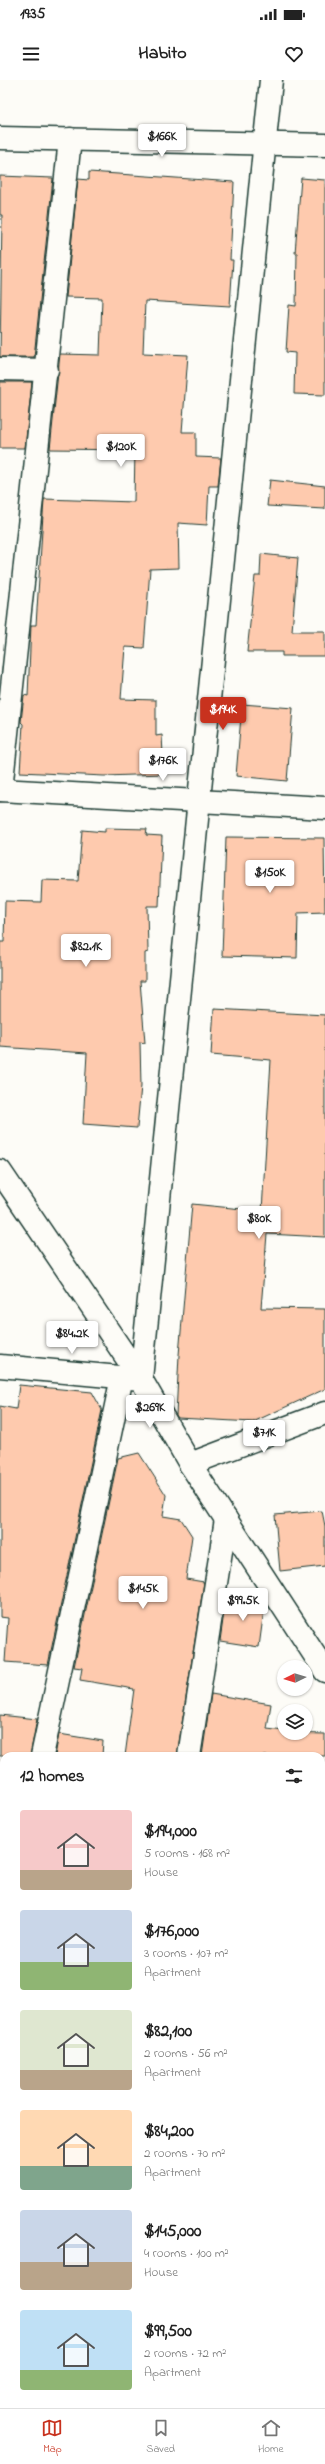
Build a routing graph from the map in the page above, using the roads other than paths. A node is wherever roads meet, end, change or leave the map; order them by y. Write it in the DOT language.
graph roads {
  1 [pos="271,80"];
  2 [pos="0,138"];
  3 [pos="70,139"];
  4 [pos="265,143"];
  5 [pos="325,145"];
  6 [pos="0,369"];
  7 [pos="47,370"];
  8 [pos="1,790"];
  9 [pos="199,801"];
  10 [pos="325,808"];
  11 [pos="0,1171"];
  12 [pos="0,1366"];
  13 [pos="131,1378"];
  14 [pos="325,1413"];
  15 [pos="190,1464"];
  16 [pos="226,1520"];
  17 [pos="325,1670"];
  18 [pos="43,1752"];
  19 [pos="190,1752"];
  1 -- 4 [label="street"];
  2 -- 3 [label="street"];
  3 -- 4 [label="street"];
  3 -- 7 [label="street"];
  4 -- 5 [label="street"];
  4 -- 9 [label="street"];
  6 -- 7 [label="street"];
  7 -- 8 [label="street"];
  8 -- 9 [label="street"];
  9 -- 10 [label="street"];
  9 -- 13 [label="street"];
  11 -- 13 [label="street"];
  12 -- 13 [label="street"];
  13 -- 15 [label="street"];
  13 -- 18 [label="street"];
  14 -- 15 [label="street"];
  15 -- 16 [label="street"];
  16 -- 17 [label="street"];
  16 -- 19 [label="street"];
}
